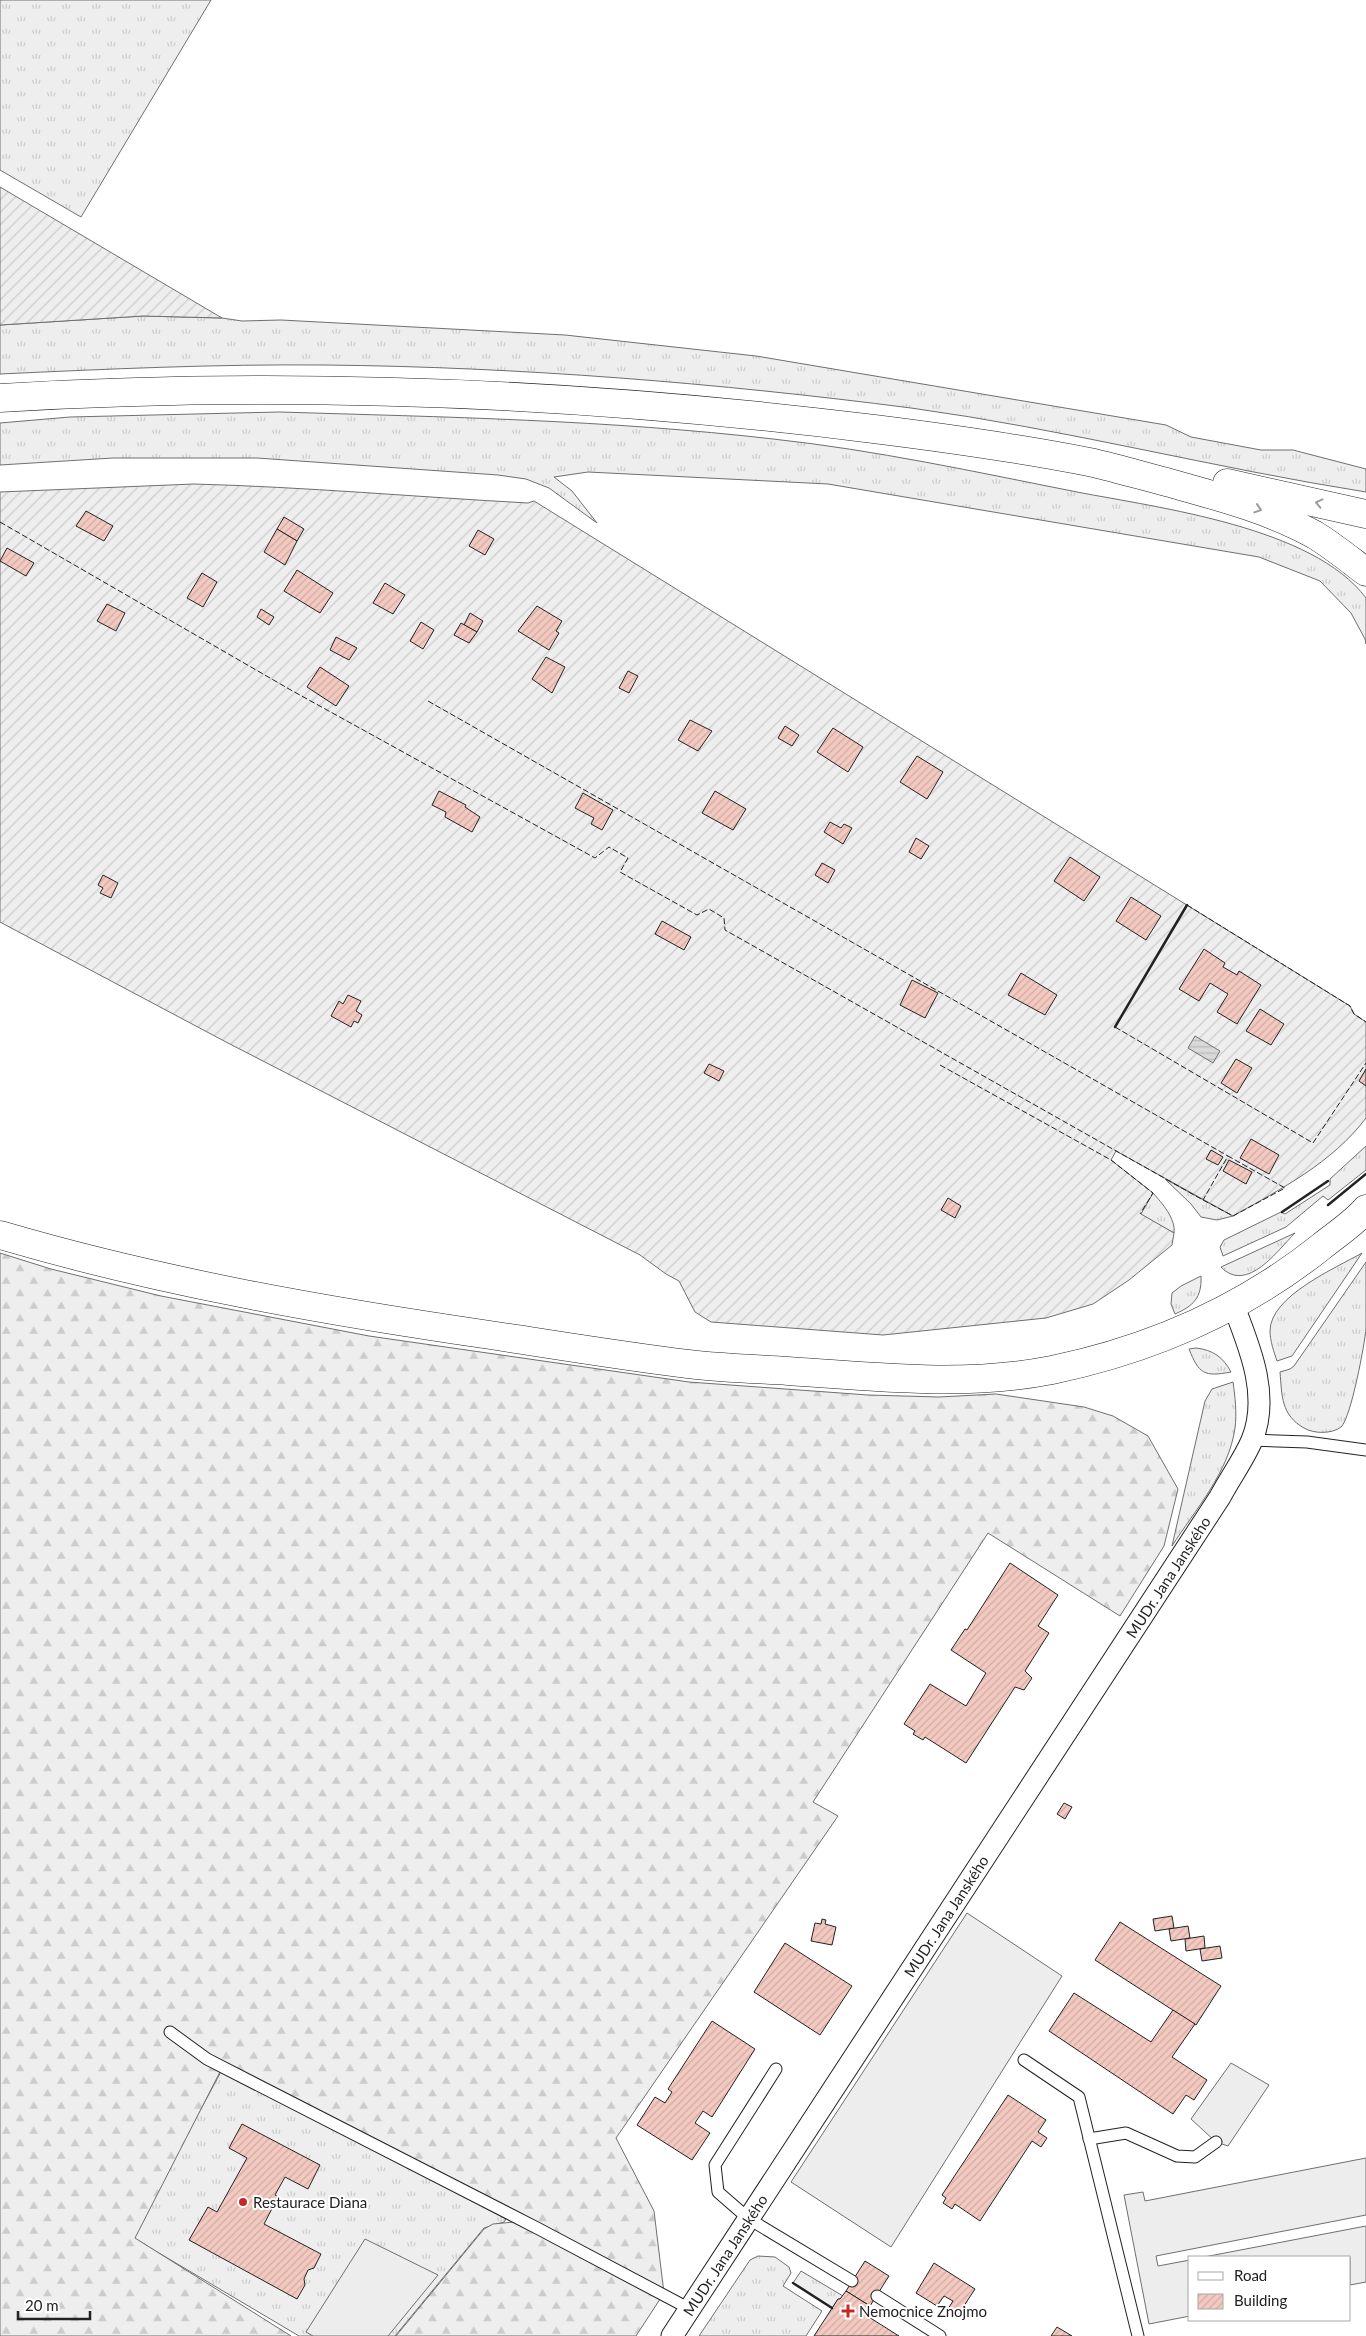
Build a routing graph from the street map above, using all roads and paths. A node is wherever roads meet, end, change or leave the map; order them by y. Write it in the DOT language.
graph roads {
  1 [pos="0,398"];
  2 [pos="1093,463"];
  3 [pos="1366,514"];
  4 [pos="1366,572"];
  5 [pos="1366,1209"];
  6 [pos="0,1235"];
  7 [pos="1234,1307"];
  8 [pos="1251,1440"];
  9 [pos="1366,1450"];
  10 [pos="170,2032"];
  11 [pos="1024,2060"];
  12 [pos="776,2069"];
  13 [pos="1090,2139"];
  14 [pos="1216,2142"];
  15 [pos="749,2219"];
  16 [pos="852,2281"];
  17 [pos="877,2296"];
  18 [pos="690,2309"];
  19 [pos="672,2336"];
  20 [pos="940,2336"];
  21 [pos="1138,2336"];
  1 -- 2 [label="main road"];
  3 -- 2 [label="main road, one-way"];
  2 -- 4 [label="main road, one-way"];
  5 -- 7 [label="main road"];
  6 -- 7 [label="main road"];
  7 -- 8 [label="street, MUDr. Jana Janského"];
  8 -- 9 [label="lane"];
  8 -- 15 [label="street, MUDr. Jana Janského"];
  10 -- 18 [label="lane"];
  11 -- 13 [label="lane"];
  12 -- 15 [label="lane"];
  13 -- 14 [label="lane"];
  13 -- 21 [label="lane"];
  15 -- 16 [label="lane"];
  15 -- 18 [label="street, MUDr. Jana Janského"];
  17 -- 20 [label="lane"];
  18 -- 19 [label="street, MUDr. Jana Janského"];
}
